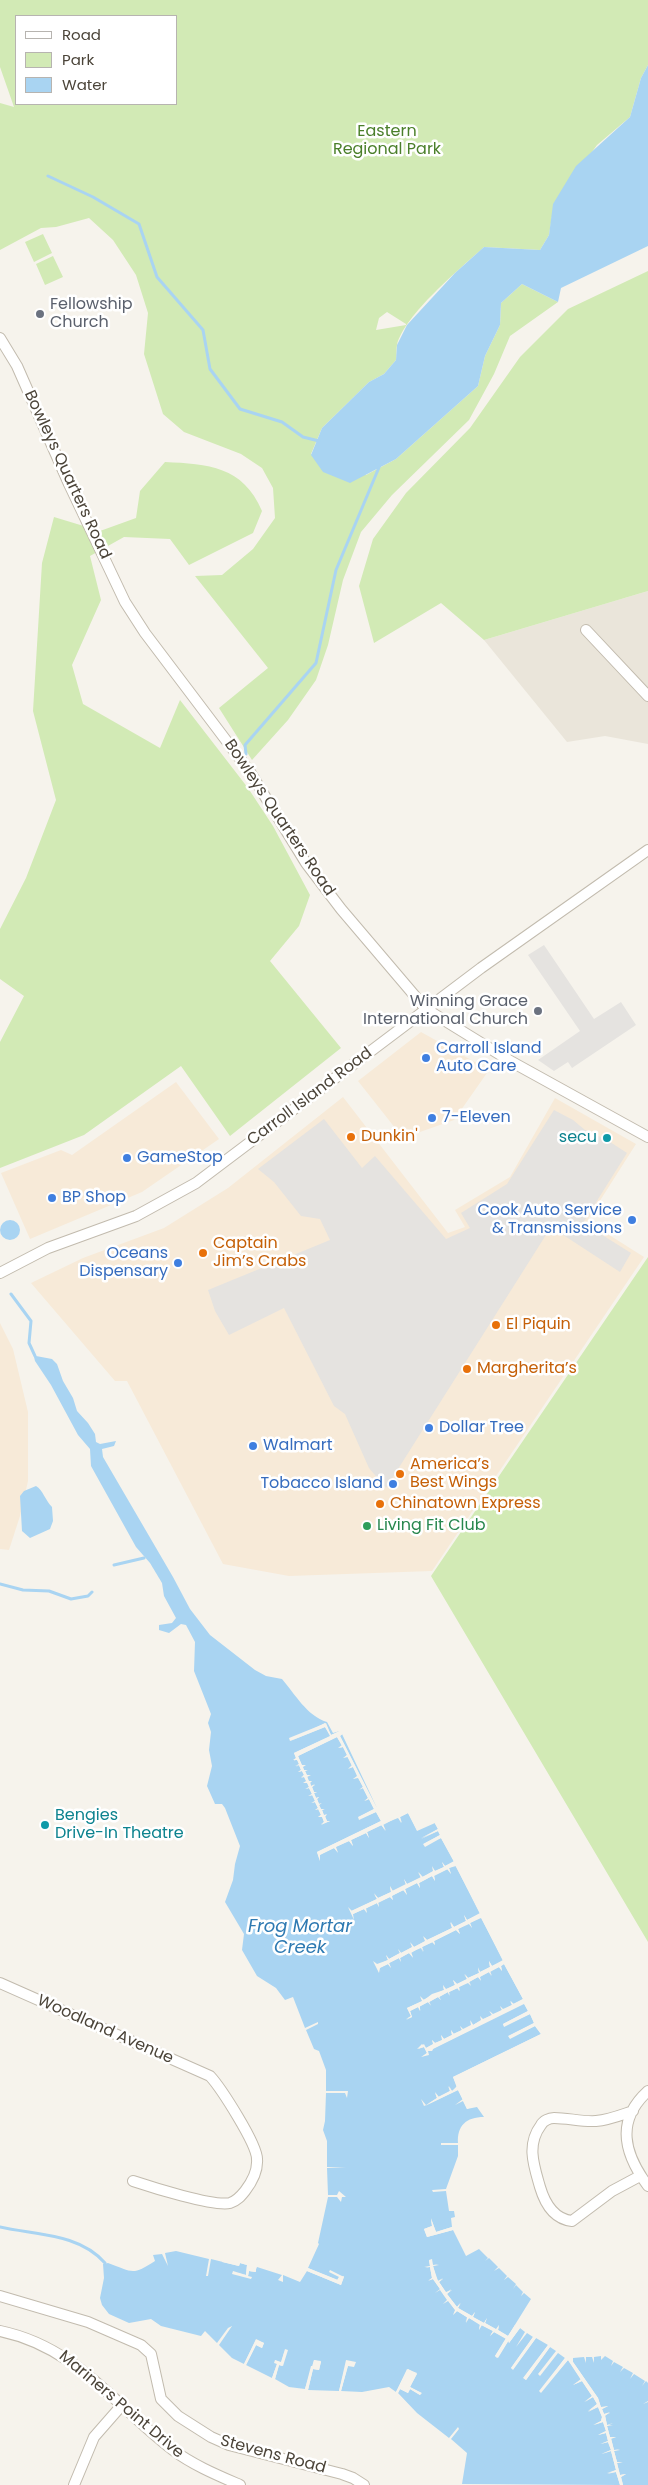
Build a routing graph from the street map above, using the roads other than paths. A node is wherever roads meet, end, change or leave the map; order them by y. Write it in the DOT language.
graph roads {
  1 [pos="0,338"];
  2 [pos="586,630"];
  3 [pos="648,696"];
  4 [pos="648,850"];
  5 [pos="426,1010"];
  6 [pos="648,1137"];
  7 [pos="0,1273"];
  8 [pos="0,1983"];
  9 [pos="648,2091"];
  10 [pos="633,2111"];
  11 [pos="640,2176"];
  12 [pos="133,2181"];
  13 [pos="648,2186"];
  14 [pos="0,2296"];
  15 [pos="0,2330"];
  16 [pos="122,2406"];
  17 [pos="74,2485"];
  18 [pos="240,2485"];
  19 [pos="364,2485"];
  1 -- 5 [label="street, Bowleys Quarters Road"];
  2 -- 3 [label="street"];
  4 -- 5 [label="street, Carroll Island Road"];
  5 -- 6 [label="street, Bowleys Quarters Road"];
  5 -- 7 [label="street, Carroll Island Road"];
  8 -- 12 [label="street, Woodland Avenue"];
  9 -- 10 [label="street"];
  10 -- 11 [label="street"];
  10 -- 11 [label="street"];
  11 -- 13 [label="street"];
  14 -- 19 [label="street, Stevens Road"];
  15 -- 16 [label="street, Mariners Point Drive"];
  16 -- 17 [label="street"];
  16 -- 18 [label="street, Mariners Point Drive"];
}
